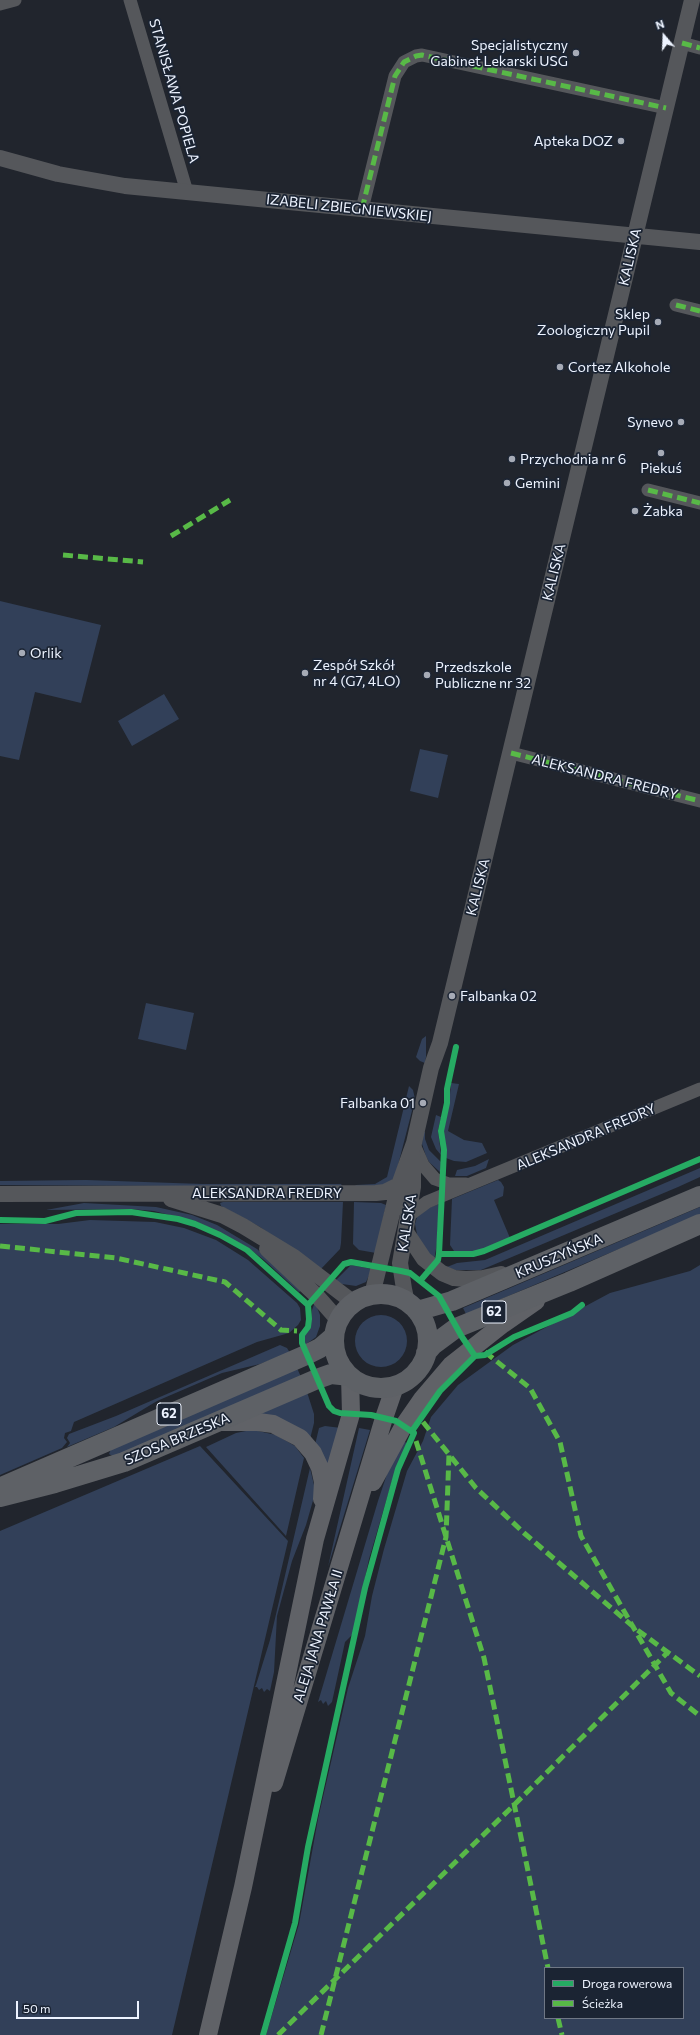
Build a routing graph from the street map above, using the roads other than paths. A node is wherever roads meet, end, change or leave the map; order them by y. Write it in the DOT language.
graph roads {
  1 [pos="15,0"];
  2 [pos="130,0"];
  3 [pos="692,0"];
  4 [pos="0,4"];
  5 [pos="682,43"];
  6 [pos="700,48"];
  7 [pos="666,108"];
  8 [pos="0,158"];
  9 [pos="187,192"];
  10 [pos="362,209"];
  11 [pos="635,236"];
  12 [pos="700,242"];
  13 [pos="676,305"];
  14 [pos="700,311"];
  15 [pos="648,490"];
  16 [pos="700,503"];
  17 [pos="510,753"];
  18 [pos="700,801"];
  19 [pos="700,1089"];
  20 [pos="414,1143"];
  21 [pos="472,1184"];
  22 [pos="400,1185"];
  23 [pos="134,1193"];
  24 [pos="0,1194"];
  25 [pos="700,1196"];
  26 [pos="407,1224"];
  27 [pos="700,1224"];
  28 [pos="243,1226"];
  29 [pos="550,1260"];
  30 [pos="569,1282"];
  31 [pos="363,1299"];
  32 [pos="412,1307"];
  33 [pos="337,1328"];
  34 [pos="426,1353"];
  35 [pos="350,1376"];
  36 [pos="396,1386"];
  37 [pos="218,1422"];
  38 [pos="0,1488"];
  39 [pos="0,1497"];
  40 [pos="315,1539"];
  41 [pos="344,1549"];
  42 [pos="243,1887"];
  43 [pos="208,2035"];
  1 -- 4 [label="street"];
  2 -- 9 [label="street, STANISŁAWA POPIELA"];
  3 -- 5 [label="street, KALISKA"];
  5 -- 6 [label="street"];
  5 -- 7 [label="street, KALISKA"];
  7 -- 10 [label="street"];
  7 -- 11 [label="street, KALISKA"];
  8 -- 9 [label="street, IZABELI ZBIEGNIEWSKIEJ"];
  9 -- 10 [label="street, IZABELI ZBIEGNIEWSKIEJ"];
  10 -- 11 [label="street, IZABELI ZBIEGNIEWSKIEJ"];
  11 -- 12 [label="street, IZABELI ZBIEGNIEWSKIEJ"];
  11 -- 17 [label="street, KALISKA"];
  13 -- 14 [label="street"];
  15 -- 16 [label="street"];
  17 -- 18 [label="street, ALEKSANDRA FREDRY"];
  17 -- 20 [label="street, KALISKA"];
  19 -- 21 [label="street, ALEKSANDRA FREDRY"];
  20 -- 21 [label="street, ALEKSANDRA FREDRY"];
  20 -- 22 [label="street, KALISKA"];
  20 -- 26 [label="street, KALISKA"];
  21 -- 26 [label="street, ALEKSANDRA FREDRY"];
  22 -- 23 [label="street, ALEKSANDRA FREDRY"];
  22 -- 31 [label="street, KALISKA"];
  23 -- 24 [label="street, ALEKSANDRA FREDRY"];
  23 -- 28 [label="street, ALEKSANDRA FREDRY"];
  25 -- 29 [label="main road, KRUSZYŃSKA / 62"];
  26 -- 29 [label="street"];
  26 -- 32 [label="street, KALISKA"];
  27 -- 30 [label="main road, KRUSZYŃSKA / 62"];
  28 -- 31 [label="street, ALEKSANDRA FREDRY"];
  28 -- 33 [label="street, ALEKSANDRA FREDRY"];
  29 -- 32 [label="main road, KRUSZYŃSKA / 62"];
  30 -- 34 [label="main road, KRUSZYŃSKA / 62"];
  30 -- 41 [label="main road"];
  31 -- 32 [label="main road"];
  31 -- 33 [label="main road, 62"];
  32 -- 34 [label="main road, 62"];
  33 -- 35 [label="main road, 62"];
  33 -- 38 [label="main road, SZOSA BRZESKA / 62"];
  34 -- 36 [label="main road, 62"];
  35 -- 36 [label="main road, 62"];
  35 -- 37 [label="main road, SZOSA BRZESKA / 62"];
  35 -- 40 [label="main road, ALEJA JANA PAWŁA II"];
  36 -- 41 [label="main road, ALEJA JANA PAWŁA II"];
  37 -- 39 [label="main road, SZOSA BRZESKA / 62"];
  37 -- 40 [label="main road"];
  40 -- 42 [label="main road, ALEJA JANA PAWŁA II"];
  41 -- 42 [label="main road, ALEJA JANA PAWŁA II"];
  42 -- 43 [label="main road, ALEJA JANA PAWŁA II"];
}
